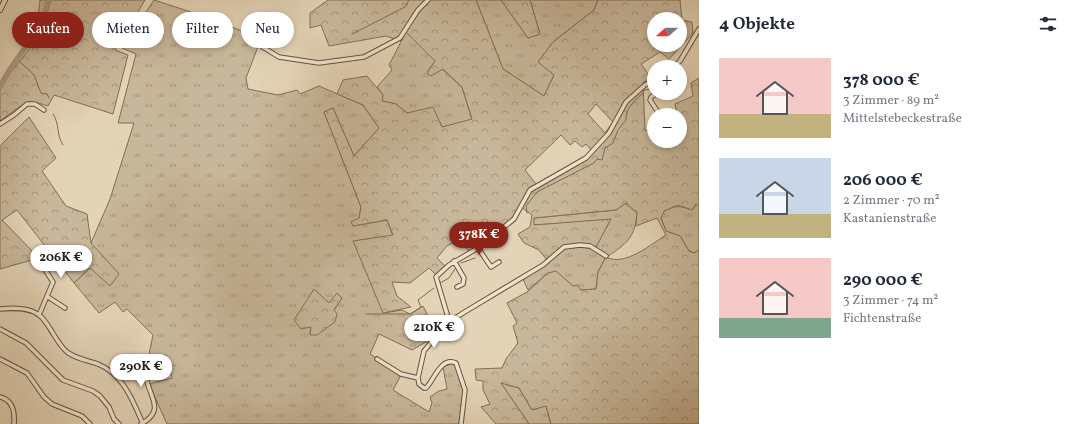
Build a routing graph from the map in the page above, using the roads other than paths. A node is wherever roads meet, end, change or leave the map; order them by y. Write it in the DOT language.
graph roads {
  1 [pos="5,0"];
  2 [pos="428,0"];
  3 [pos="0,10"];
  4 [pos="699,29"];
  5 [pos="264,48"];
  6 [pos="681,60"];
  7 [pos="647,84"];
  8 [pos="44,110"];
  9 [pos="0,124"];
  10 [pos="478,248"];
  11 [pos="606,256"];
  12 [pos="454,261"];
  13 [pos="499,262"];
  14 [pos="42,265"];
  15 [pos="457,287"];
  16 [pos="48,297"];
  17 [pos="65,308"];
  18 [pos="0,309"];
  19 [pos="39,315"];
  20 [pos="450,324"];
  21 [pos="0,329"];
  22 [pos="151,357"];
  23 [pos="0,359"];
  24 [pos="377,359"];
  25 [pos="418,378"];
  26 [pos="0,397"];
  27 [pos="14,424"];
  28 [pos="90,424"];
  29 [pos="119,424"];
  30 [pos="142,424"];
  31 [pos="461,424"];
  1 -- 3 [label="main road"];
  2 -- 5 [label="street"];
  4 -- 6 [label="street"];
  7 -- 10 [label="street"];
  8 -- 9 [label="street"];
  10 -- 12 [label="street"];
  10 -- 13 [label="street"];
  11 -- 20 [label="street"];
  12 -- 15 [label="street"];
  12 -- 20 [label="street"];
  14 -- 16 [label="street"];
  16 -- 17 [label="street"];
  16 -- 19 [label="street"];
  18 -- 19 [label="street"];
  19 -- 30 [label="street"];
  20 -- 25 [label="street"];
  21 -- 29 [label="street"];
  22 -- 30 [label="street"];
  23 -- 28 [label="street"];
  24 -- 25 [label="street"];
  25 -- 31 [label="street"];
  26 -- 27 [label="street"];
}
